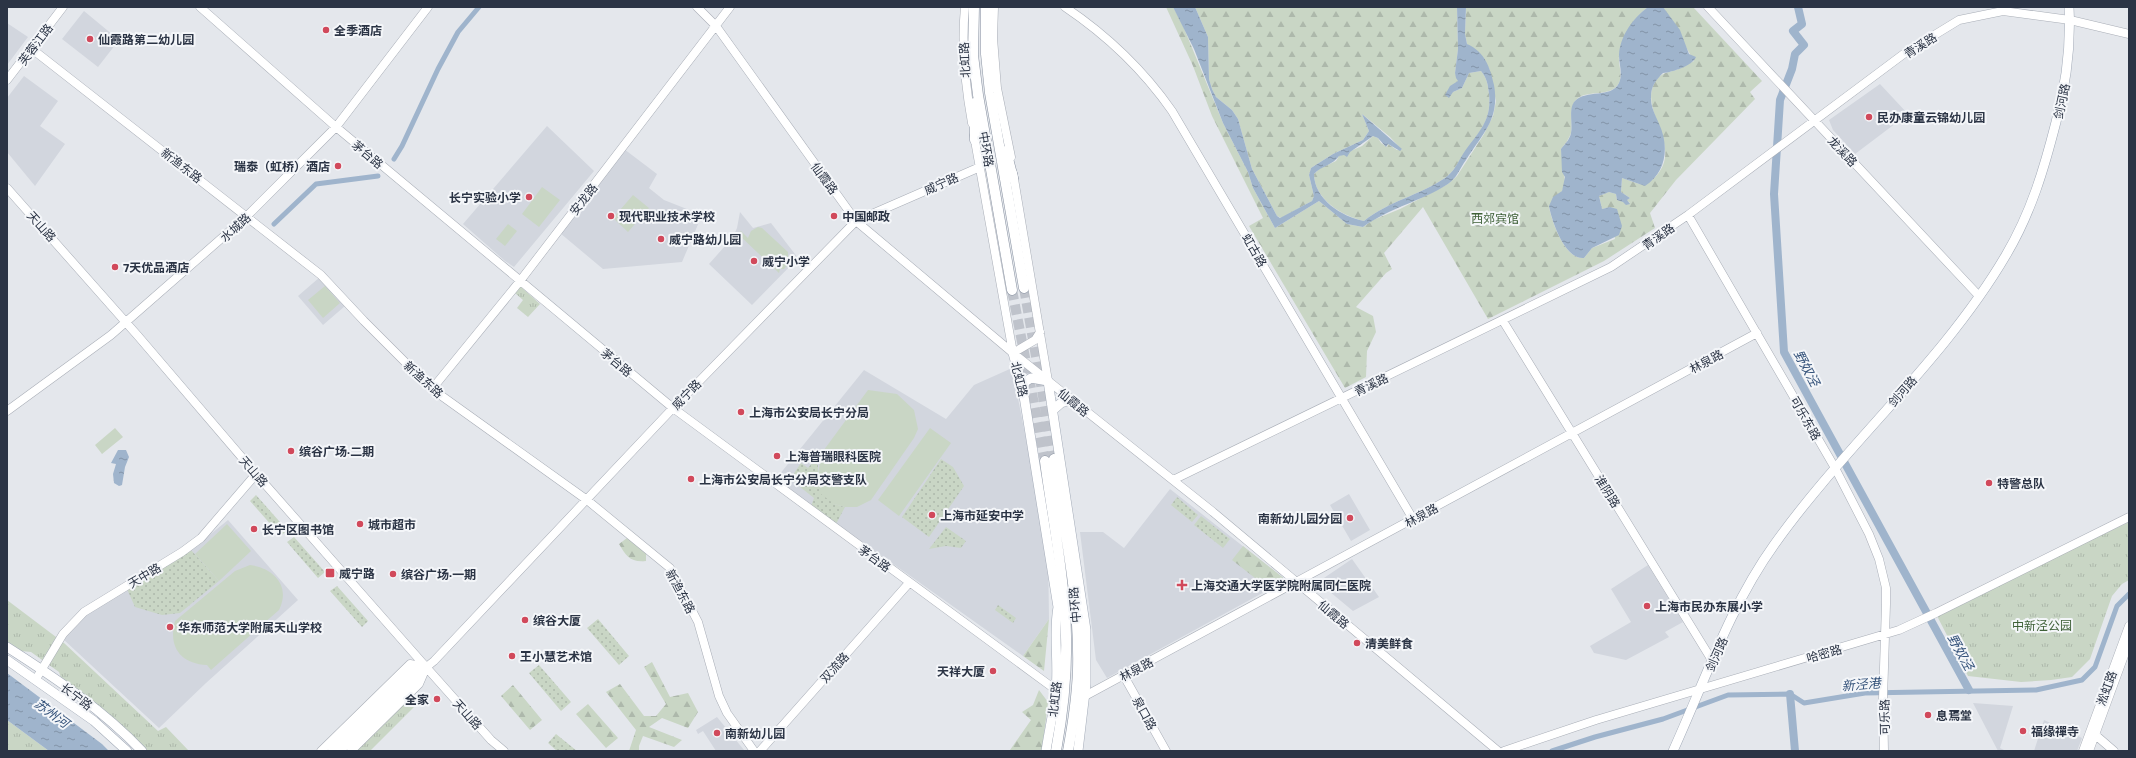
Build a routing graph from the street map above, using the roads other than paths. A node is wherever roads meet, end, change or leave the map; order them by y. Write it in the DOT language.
graph roads {
  1 [pos="63,7"];
  2 [pos="200,7"];
  3 [pos="428,7"];
  4 [pos="697,7"];
  5 [pos="730,7"];
  6 [pos="965,7"];
  7 [pos="974,7"];
  8 [pos="986,7"];
  9 [pos="994,7"];
  10 [pos="1065,7"];
  11 [pos="1708,7"];
  12 [pos="2069,7"];
  13 [pos="2070,20"];
  14 [pos="716,26"];
  15 [pos="2129,34"];
  16 [pos="32,49"];
  17 [pos="974,63"];
  18 [pos="7,80"];
  19 [pos="992,101"];
  20 [pos="1814,121"];
  21 [pos="336,127"];
  22 [pos="974,140"];
  23 [pos="980,167"];
  24 [pos="1014,178"];
  25 [pos="7,188"];
  26 [pos="1688,215"];
  27 [pos="248,216"];
  28 [pos="856,220"];
  29 [pos="520,281"];
  30 [pos="1024,288"];
  31 [pos="1012,290"];
  32 [pos="1979,296"];
  33 [pos="1503,321"];
  34 [pos="126,322"];
  35 [pos="1040,332"];
  36 [pos="1757,333"];
  37 [pos="1013,353"];
  38 [pos="1048,381"];
  39 [pos="1022,386"];
  40 [pos="432,389"];
  41 [pos="1342,397"];
  42 [pos="1071,400"];
  43 [pos="672,408"];
  44 [pos="1053,410"];
  45 [pos="7,411"];
  46 [pos="1572,433"];
  47 [pos="1835,468"];
  48 [pos="256,474"];
  49 [pos="1173,480"];
  50 [pos="587,500"];
  51 [pos="2129,517"];
  52 [pos="1413,519"];
  53 [pos="1297,582"];
  54 [pos="909,583"];
  55 [pos="1081,594"];
  56 [pos="2129,626"];
  57 [pos="1885,635"];
  58 [pos="2129,642"];
  59 [pos="7,647"];
  60 [pos="7,660"];
  61 [pos="1713,662"];
  62 [pos="426,667"];
  63 [pos="42,669"];
  64 [pos="1078,669"];
  65 [pos="1124,676"];
  66 [pos="36,679"];
  67 [pos="1701,689"];
  68 [pos="1056,690"];
  69 [pos="1085,696"];
  70 [pos="358,730"];
  71 [pos="2092,732"];
  72 [pos="127,751"];
  73 [pos="142,751"];
  74 [pos="321,751"];
  75 [pos="332,751"];
  76 [pos="340,751"];
  77 [pos="351,751"];
  78 [pos="504,751"];
  79 [pos="754,751"];
  80 [pos="760,751"];
  81 [pos="1046,751"];
  82 [pos="1056,751"];
  83 [pos="1068,751"];
  84 [pos="1078,751"];
  85 [pos="1166,751"];
  86 [pos="1498,751"];
  87 [pos="1504,751"];
  88 [pos="1673,751"];
  89 [pos="1884,751"];
  90 [pos="2083,751"];
  91 [pos="2089,751"];
  92 [pos="2114,751"];
  1 -- 16 [label="street, 芙蓉江路"];
  2 -- 21 [label="street, 茅台路"];
  3 -- 21 [label="street, 水城路"];
  4 -- 14 [label="street, 仙霞路"];
  5 -- 14 [label="street, 安龙路"];
  6 -- 22 [label="street, 北虹路"];
  7 -- 17 [label="highway, 中环路"];
  8 -- 19 [label="highway, 中环路"];
  9 -- 24 [label="street"];
  10 -- 41 [label="street, 虹古路"];
  11 -- 20 [label="street, 龙溪路"];
  12 -- 13 [label="main road, 剑河路"];
  13 -- 15 [label="street, 青溪路"];
  13 -- 20 [label="street, 青溪路"];
  13 -- 32 [label="main road, 剑河路"];
  14 -- 28 [label="street, 仙霞路"];
  14 -- 29 [label="street, 安龙路"];
  16 -- 18 [label="street, 芙蓉江路"];
  16 -- 27 [label="street, 新渔东路"];
  17 -- 22 [label="highway"];
  17 -- 31 [label="highway, 中环路"];
  19 -- 24 [label="highway"];
  19 -- 30 [label="highway, 中环路"];
  20 -- 26 [label="street, 青溪路"];
  20 -- 32 [label="street, 龙溪路"];
  21 -- 27 [label="street, 水城路"];
  21 -- 29 [label="street, 茅台路"];
  22 -- 23 [label="street, 北虹路"];
  23 -- 28 [label="street, 威宁路"];
  23 -- 37 [label="street, 北虹路"];
  24 -- 35 [label="street"];
  25 -- 34 [label="street, 天山路"];
  26 -- 33 [label="street, 青溪路"];
  26 -- 36 [label="street, 可乐东路"];
  27 -- 34 [label="street, 水城路"];
  27 -- 40 [label="street, 新渔东路"];
  28 -- 37 [label="street, 仙霞路"];
  28 -- 43 [label="street, 威宁路"];
  29 -- 40 [label="street, 安龙路"];
  29 -- 43 [label="street, 茅台路"];
  32 -- 47 [label="main road, 剑河路"];
  33 -- 41 [label="street, 青溪路"];
  33 -- 46 [label="street, 淮阴路"];
  34 -- 45 [label="street, 水城路"];
  34 -- 48 [label="street, 天山路"];
  35 -- 37 [label="street"];
  35 -- 38 [label="street"];
  36 -- 46 [label="street, 林泉路"];
  36 -- 47 [label="street, 可乐东路"];
  37 -- 38 [label="street, 仙霞路"];
  37 -- 39 [label="main road, 北虹路"];
  38 -- 39 [label="main road"];
  38 -- 42 [label="street, 仙霞路"];
  38 -- 44 [label="main road"];
  39 -- 68 [label="main road, 北虹路"];
  40 -- 50 [label="street, 新渔东路"];
  41 -- 49 [label="street, 青溪路"];
  41 -- 52 [label="street, 虹古路"];
  42 -- 44 [label="main road"];
  42 -- 49 [label="street, 仙霞路"];
  43 -- 50 [label="street, 威宁路"];
  43 -- 54 [label="street, 茅台路"];
  44 -- 55 [label="main road"];
  46 -- 52 [label="street, 林泉路"];
  46 -- 61 [label="street, 淮阴路"];
  47 -- 57 [label="street, 可乐东路"];
  47 -- 61 [label="main road, 剑河路"];
  48 -- 62 [label="street, 天山路"];
  48 -- 63 [label="street, 天中路"];
  49 -- 53 [label="street, 仙霞路"];
  50 -- 62 [label="street, 威宁路"];
  50 -- 79 [label="street, 新渔东路"];
  51 -- 57 [label="street, 哈密路"];
  52 -- 53 [label="street, 林泉路"];
  53 -- 65 [label="street, 林泉路"];
  53 -- 86 [label="street, 仙霞路"];
  54 -- 68 [label="street, 茅台路"];
  54 -- 80 [label="street, 双流路"];
  55 -- 64 [label="highway"];
  55 -- 69 [label="main road"];
  56 -- 71 [label="street, 淞虹路"];
  57 -- 67 [label="street, 哈密路"];
  57 -- 89 [label="street, 可乐路"];
  58 -- 71 [label="street, 淞虹路"];
  59 -- 63 [label="main road, 长宁路"];
  60 -- 66 [label="main road, 长宁路"];
  61 -- 67 [label="main road, 剑河路"];
  62 -- 70 [label="street, 威宁路"];
  62 -- 74 [label="street"];
  62 -- 77 [label="street, 威宁路"];
  62 -- 78 [label="street, 天山路"];
  63 -- 66 [label="street, 天中路"];
  63 -- 73 [label="main road, 长宁路"];
  64 -- 82 [label="highway, 中环路"];
  64 -- 83 [label="highway, 中环路"];
  65 -- 69 [label="street, 林泉路"];
  65 -- 85 [label="street, 泉口路"];
  66 -- 72 [label="main road, 长宁路"];
  67 -- 87 [label="street, 哈密路"];
  67 -- 88 [label="main road, 剑河路"];
  68 -- 81 [label="main road, 北虹路"];
  69 -- 84 [label="main road"];
  70 -- 75 [label="street"];
  70 -- 76 [label="street"];
  71 -- 90 [label="street, 淞虹路"];
  71 -- 91 [label="street, 淞虹路"];
  71 -- 92 [label="street"];
}
